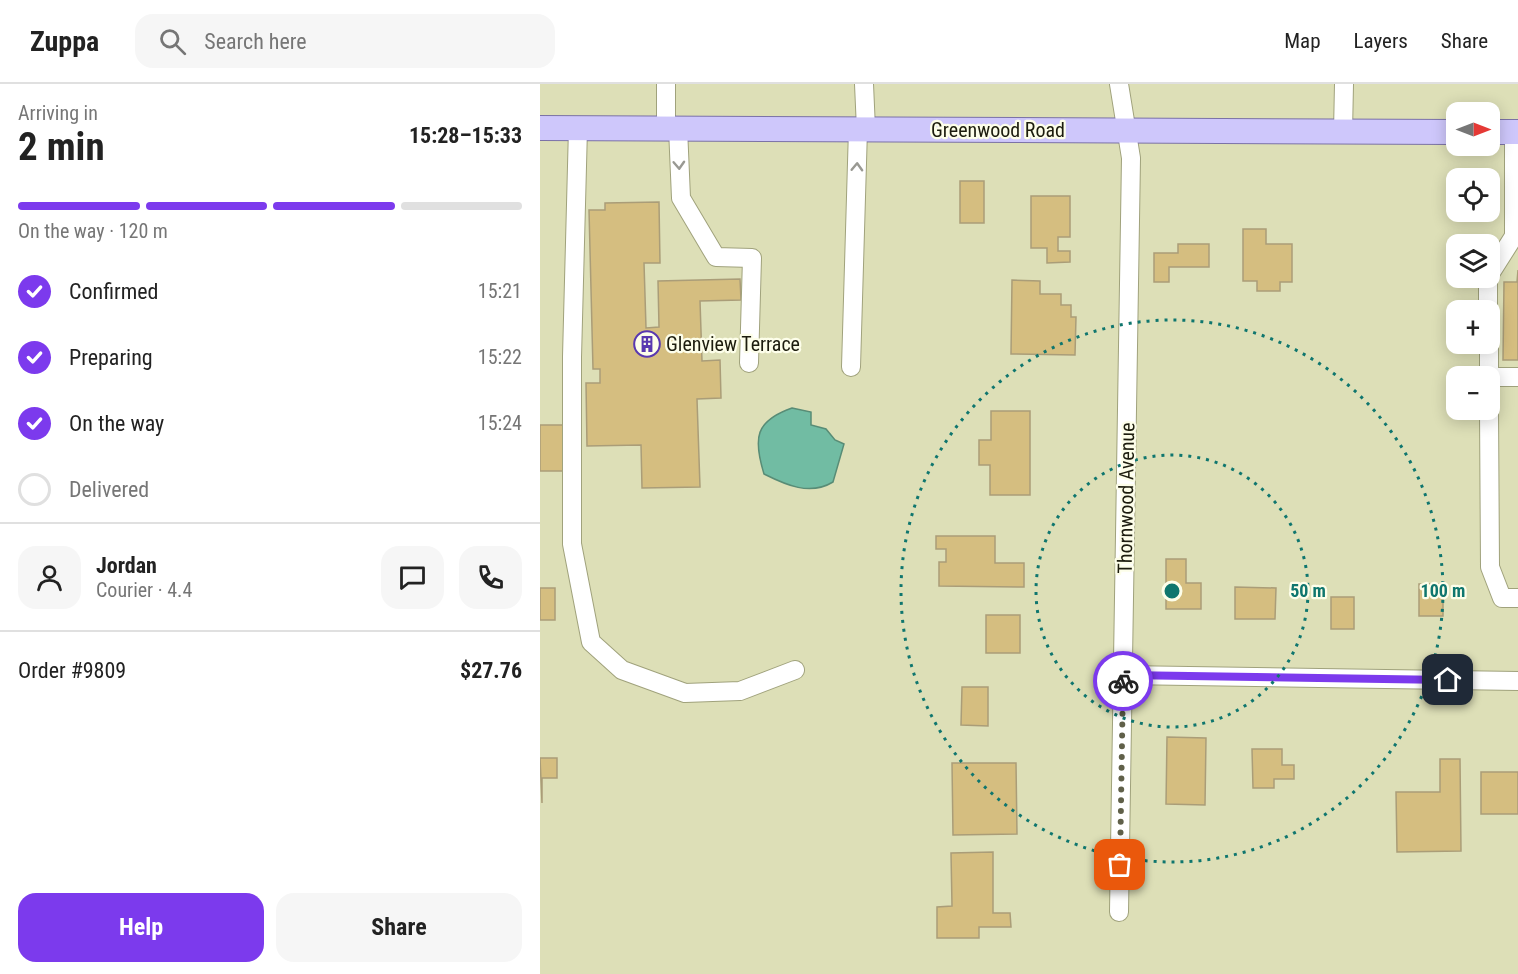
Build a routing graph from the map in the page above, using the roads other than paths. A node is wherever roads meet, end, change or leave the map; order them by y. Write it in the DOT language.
graph roads {
  1 [pos="666,84"];
  2 [pos="864,84"];
  3 [pos="1119,84"];
  4 [pos="1344,84"];
  5 [pos="540,128"];
  6 [pos="578,128"];
  7 [pos="672,128"];
  8 [pos="862,129"];
  9 [pos="1126,130"];
  10 [pos="1343,132"];
  11 [pos="1446,132"];
  12 [pos="1500,132"];
  13 [pos="1516,132"];
  14 [pos="1500,258"];
  15 [pos="749,363"];
  16 [pos="851,367"];
  17 [pos="1500,377"];
  18 [pos="1518,377"];
  19 [pos="1489,420"];
  20 [pos="1518,598"];
  21 [pos="795,670"];
  22 [pos="1123,675"];
  23 [pos="1518,681"];
  24 [pos="1119,912"];
  1 -- 7 [label="street"];
  2 -- 8 [label="street"];
  3 -- 9 [label="street, Thornwood Avenue"];
  4 -- 10 [label="street"];
  5 -- 6 [label="main road, Greenwood Road"];
  6 -- 7 [label="main road, Greenwood Road"];
  6 -- 21 [label="street"];
  7 -- 8 [label="main road, Greenwood Road"];
  7 -- 15 [label="street, one-way"];
  8 -- 9 [label="main road, Greenwood Road"];
  16 -- 8 [label="street, one-way"];
  9 -- 10 [label="main road, Greenwood Road"];
  9 -- 22 [label="street, Thornwood Avenue"];
  10 -- 11 [label="main road, Greenwood Road"];
  12 -- 13 [label="main road"];
  13 -- 14 [label="street"];
  17 -- 18 [label="street"];
  19 -- 20 [label="street"];
  22 -- 23 [label="street"];
  22 -- 24 [label="street, Thornwood Avenue"];
}
